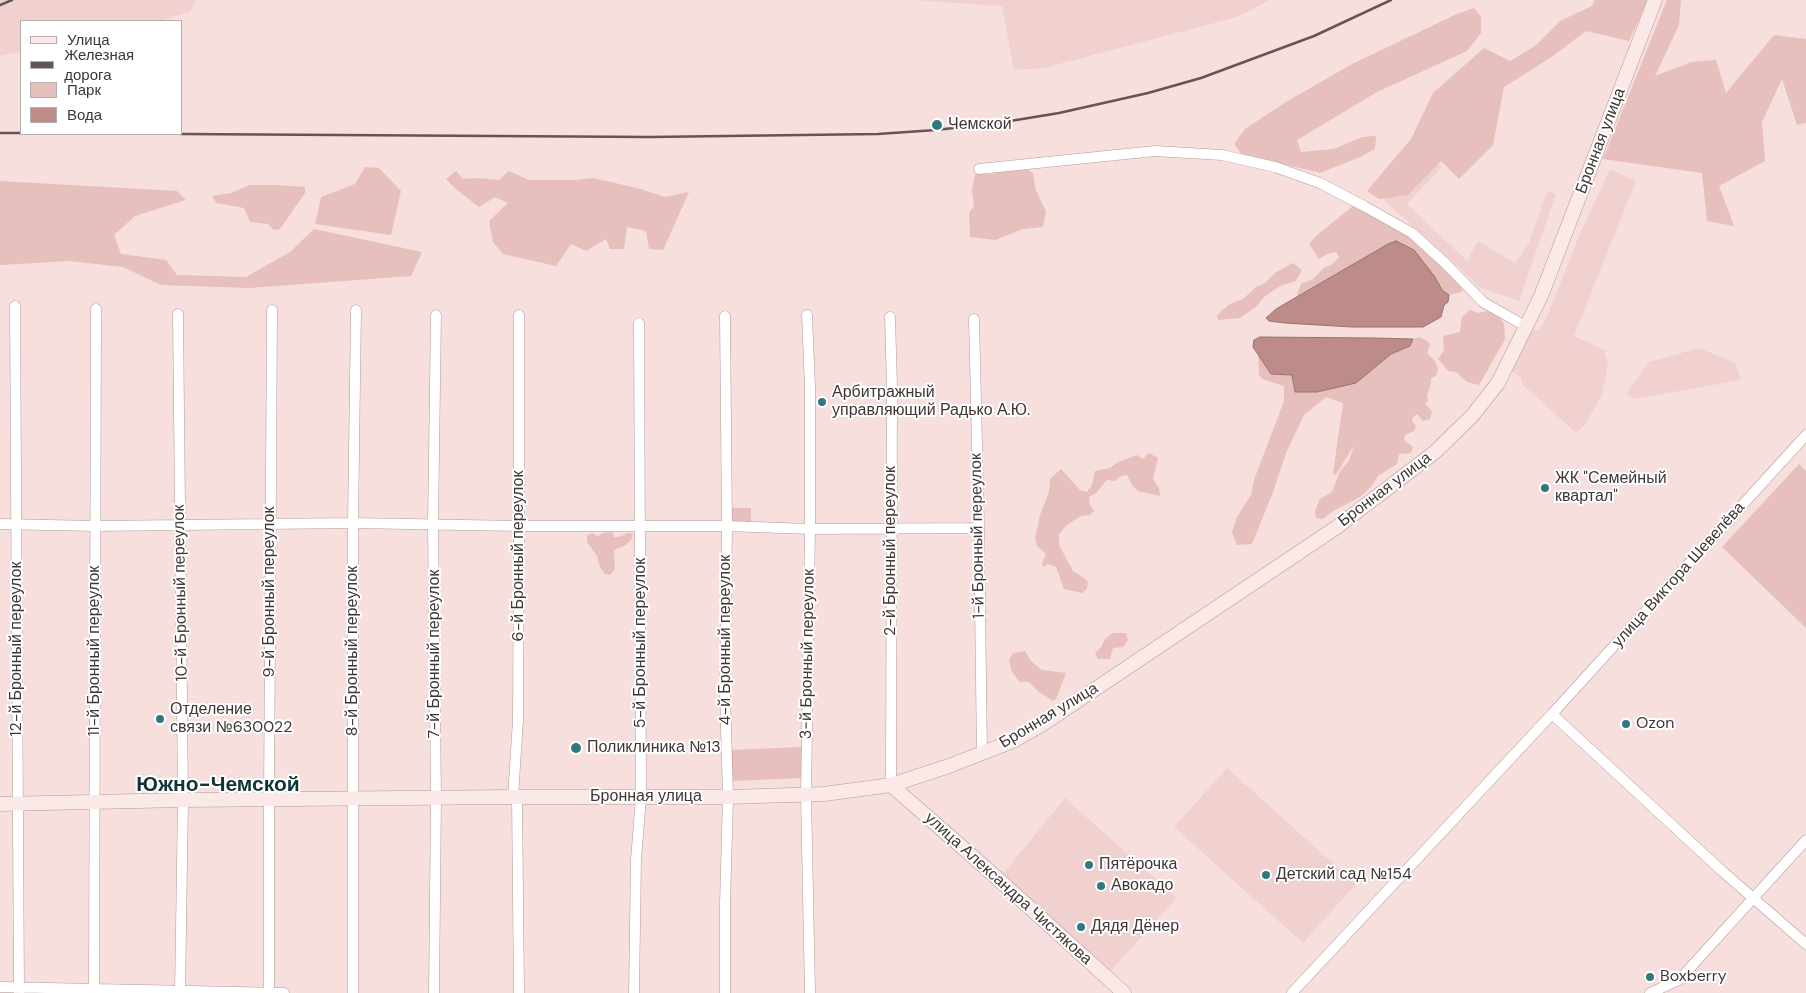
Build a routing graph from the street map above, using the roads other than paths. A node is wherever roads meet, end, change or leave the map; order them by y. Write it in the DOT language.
graph roads {
  1 [pos="1655,0"];
  2 [pos="979,168"];
  3 [pos="15,306"];
  4 [pos="96,308"];
  5 [pos="272,310"];
  6 [pos="356,310"];
  7 [pos="178,314"];
  8 [pos="436,315"];
  9 [pos="519,315"];
  10 [pos="807,315"];
  11 [pos="725,316"];
  12 [pos="890,317"];
  13 [pos="974,319"];
  14 [pos="638,324"];
  15 [pos="1525,326"];
  16 [pos="1806,435"];
  17 [pos="353,523"];
  18 [pos="0,524"];
  19 [pos="17,524"];
  20 [pos="270,524"];
  21 [pos="434,524"];
  22 [pos="180,525"];
  23 [pos="96,526"];
  24 [pos="519,526"];
  25 [pos="640,526"];
  26 [pos="727,526"];
  27 [pos="891,528"];
  28 [pos="979,528"];
  29 [pos="810,529"];
  30 [pos="1552,714"];
  31 [pos="982,754"];
  32 [pos="891,785"];
  33 [pos="806,795"];
  34 [pos="516,797"];
  35 [pos="728,797"];
  36 [pos="354,798"];
  37 [pos="436,798"];
  38 [pos="641,798"];
  39 [pos="269,799"];
  40 [pos="183,800"];
  41 [pos="95,802"];
  42 [pos="0,804"];
  43 [pos="17,804"];
  44 [pos="1806,840"];
  45 [pos="1755,898"];
  46 [pos="1806,944"];
  47 [pos="0,987"];
  48 [pos="19,990"];
  49 [pos="94,991"];
  50 [pos="180,992"];
  51 [pos="269,993"];
  52 [pos="284,993"];
  53 [pos="353,993"];
  54 [pos="434,993"];
  55 [pos="519,993"];
  56 [pos="634,993"];
  57 [pos="725,993"];
  58 [pos="810,993"];
  59 [pos="1124,993"];
  60 [pos="1292,993"];
  61 [pos="1650,993"];
  1 -- 15 [label="street, Бронная улица"];
  2 -- 15 [label="street"];
  3 -- 19 [label="street, 12-й Бронный переулок"];
  4 -- 23 [label="street, 11-й Бронный переулок"];
  5 -- 20 [label="street, 9-й Бронный переулок"];
  6 -- 17 [label="street, 8-й Бронный переулок"];
  7 -- 22 [label="street, 10-й Бронный переулок"];
  8 -- 21 [label="street, 7-й Бронный переулок"];
  9 -- 24 [label="street, 6-й Бронный переулок"];
  10 -- 29 [label="street, 3-й Бронный переулок"];
  11 -- 26 [label="street, 4-й Бронный переулок"];
  12 -- 27 [label="street, 2-й Бронный переулок"];
  13 -- 28 [label="street, 1-й Бронный переулок"];
  14 -- 25 [label="street, 5-й Бронный переулок"];
  15 -- 31 [label="street, Бронная улица"];
  16 -- 30 [label="street, улица Виктора Шевелёва"];
  17 -- 20 [label="street"];
  17 -- 21 [label="street"];
  17 -- 36 [label="street, 8-й Бронный переулок"];
  18 -- 19 [label="street"];
  19 -- 23 [label="street"];
  19 -- 43 [label="street, 12-й Бронный переулок"];
  20 -- 22 [label="street"];
  20 -- 39 [label="street, 9-й Бронный переулок"];
  21 -- 24 [label="street"];
  21 -- 37 [label="street, 7-й Бронный переулок"];
  22 -- 23 [label="street"];
  22 -- 40 [label="street, 10-й Бронный переулок"];
  23 -- 41 [label="street, 11-й Бронный переулок"];
  24 -- 25 [label="street"];
  24 -- 34 [label="street, 6-й Бронный переулок"];
  25 -- 26 [label="street"];
  25 -- 38 [label="street, 5-й Бронный переулок"];
  26 -- 29 [label="street"];
  26 -- 35 [label="street, 4-й Бронный переулок"];
  27 -- 28 [label="street"];
  27 -- 29 [label="street"];
  27 -- 32 [label="street, 2-й Бронный переулок"];
  28 -- 31 [label="street, 1-й Бронный переулок"];
  29 -- 33 [label="street, 3-й Бронный переулок"];
  30 -- 45 [label="street"];
  30 -- 60 [label="street, улица Виктора Шевелёва"];
  31 -- 32 [label="street, Бронная улица"];
  32 -- 33 [label="street, Бронная улица"];
  32 -- 59 [label="street, улица Александра Чистякова"];
  33 -- 35 [label="street, Бронная улица"];
  33 -- 58 [label="street, 3-й Бронный переулок"];
  34 -- 37 [label="street, Бронная улица"];
  34 -- 38 [label="street, Бронная улица"];
  34 -- 55 [label="street, 6-й Бронный переулок"];
  35 -- 38 [label="street, Бронная улица"];
  35 -- 57 [label="street, 4-й Бронный переулок"];
  36 -- 37 [label="street, Бронная улица"];
  36 -- 39 [label="street, Бронная улица"];
  36 -- 53 [label="street, 8-й Бронный переулок"];
  37 -- 54 [label="street, 7-й Бронный переулок"];
  38 -- 56 [label="street, 5-й Бронный переулок"];
  39 -- 40 [label="street, Бронная улица"];
  39 -- 51 [label="street, 9-й Бронный переулок"];
  40 -- 41 [label="street, Бронная улица"];
  40 -- 50 [label="street, 10-й Бронный переулок"];
  41 -- 43 [label="street, Бронная улица"];
  41 -- 49 [label="street, 11-й Бронный переулок"];
  42 -- 43 [label="street, Бронная улица"];
  43 -- 48 [label="street, 12-й Бронный переулок"];
  44 -- 45 [label="street"];
  45 -- 46 [label="street"];
  45 -- 61 [label="street"];
  47 -- 48 [label="street"];
  48 -- 49 [label="street"];
  49 -- 50 [label="street"];
  50 -- 51 [label="street"];
  51 -- 52 [label="street"];
}
